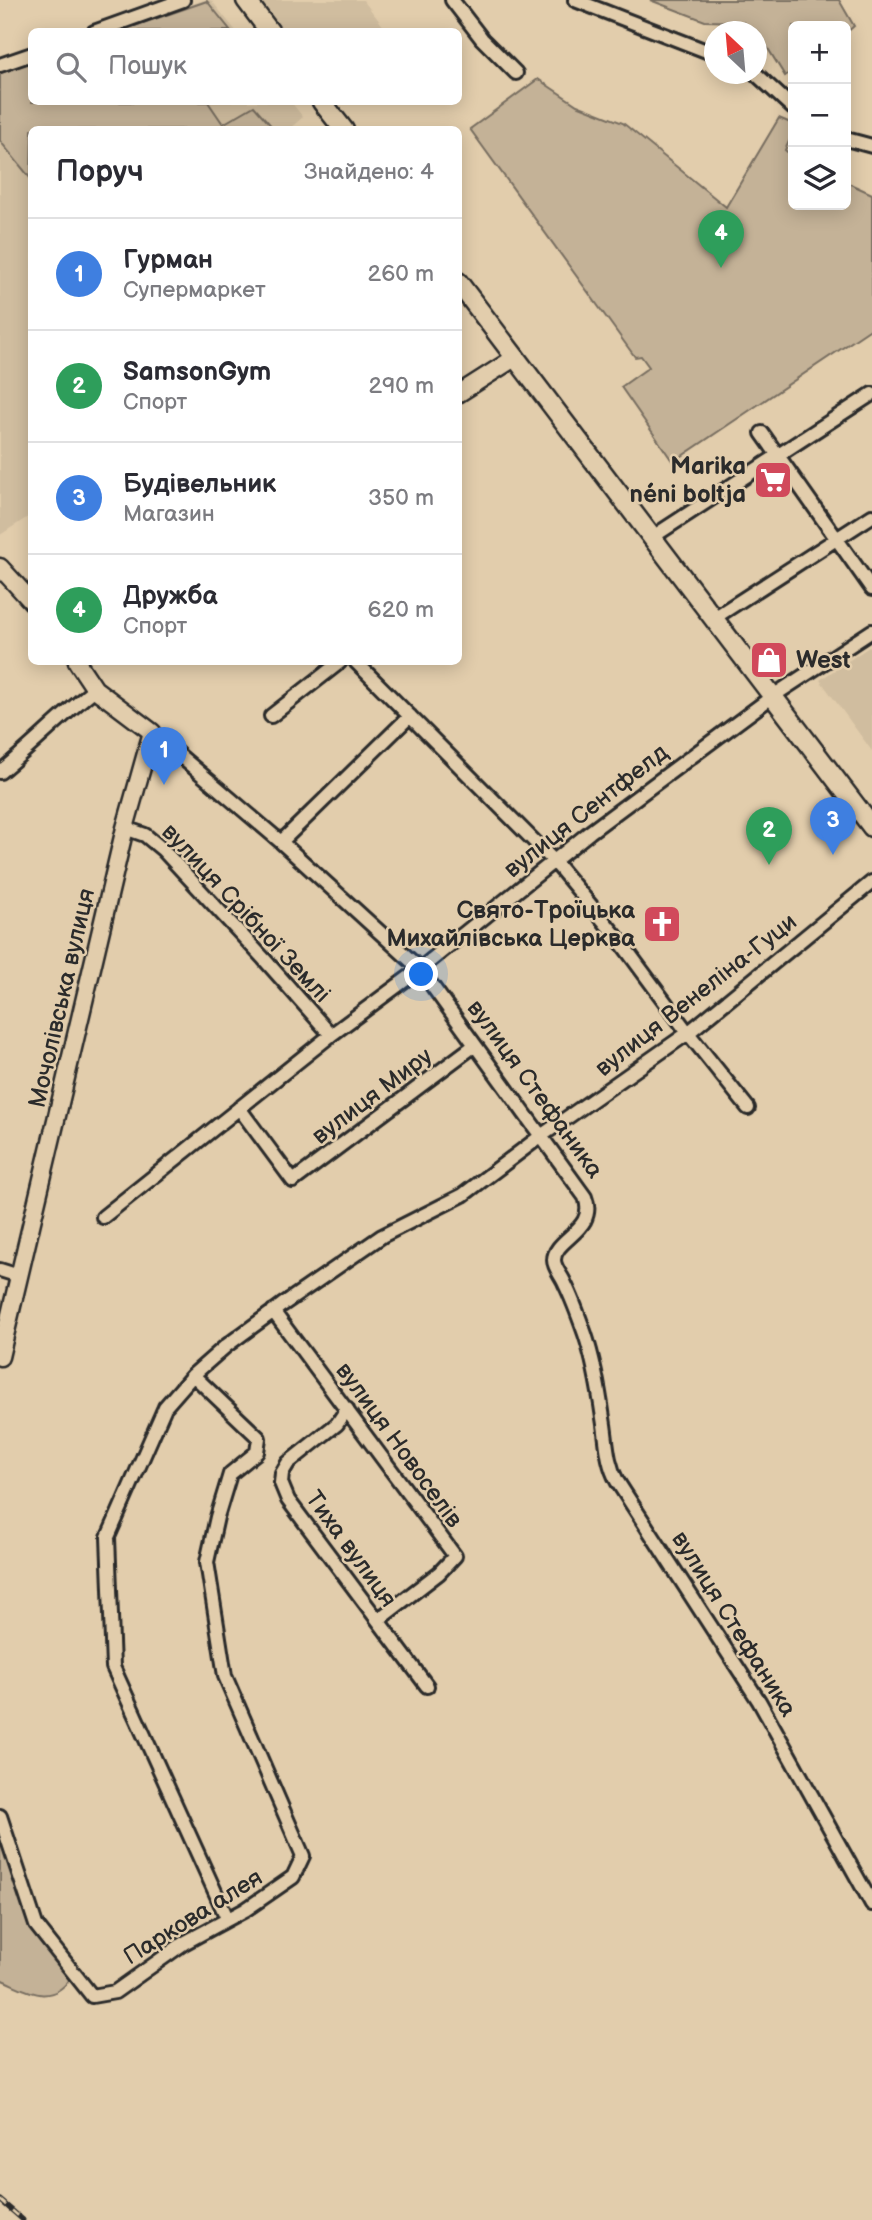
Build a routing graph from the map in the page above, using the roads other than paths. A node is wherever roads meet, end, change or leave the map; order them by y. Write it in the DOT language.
graph roads {
  1 [pos="183,0"];
  2 [pos="246,0"];
  3 [pos="452,0"];
  4 [pos="575,0"];
  5 [pos="105,28"];
  6 [pos="267,28"];
  7 [pos="704,50"];
  8 [pos="28,55"];
  9 [pos="0,65"];
  10 [pos="516,73"];
  11 [pos="766,84"];
  12 [pos="788,104"];
  13 [pos="324,105"];
  14 [pos="341,126"];
  15 [pos="851,140"];
  16 [pos="872,146"];
  17 [pos="462,287"];
  18 [pos="516,358"];
  19 [pos="462,392"];
  20 [pos="872,394"];
  21 [pos="762,433"];
  22 [pos="778,457"];
  23 [pos="872,516"];
  24 [pos="651,538"];
  25 [pos="836,540"];
  26 [pos="0,567"];
  27 [pos="872,589"];
  28 [pos="28,598"];
  29 [pos="714,618"];
  30 [pos="872,631"];
  31 [pos="79,665"];
  32 [pos="336,665"];
  33 [pos="359,665"];
  34 [pos="95,689"];
  35 [pos="772,696"];
  36 [pos="271,716"];
  37 [pos="410,716"];
  38 [pos="152,732"];
  39 [pos="0,772"];
  40 [pos="872,827"];
  41 [pos="125,828"];
  42 [pos="281,842"];
  43 [pos="554,861"];
  44 [pos="872,883"];
  45 [pos="420,969"];
  46 [pos="688,1034"];
  47 [pos="331,1035"];
  48 [pos="475,1045"];
  49 [pos="239,1108"];
  50 [pos="748,1108"];
  51 [pos="541,1136"];
  52 [pos="103,1217"];
  53 [pos="0,1270"];
  54 [pos="19,1276"];
  55 [pos="274,1311"];
  56 [pos="0,1357"];
  57 [pos="193,1375"];
  58 [pos="347,1409"];
  59 [pos="378,1620"];
  60 [pos="426,1686"];
  61 [pos="0,1816"];
  62 [pos="872,1904"];
  63 [pos="227,1918"];
  1 -- 5 [label="street"];
  2 -- 6 [label="highway"];
  3 -- 10 [label="street"];
  4 -- 7 [label="street"];
  8 -- 9 [label="street"];
  11 -- 12 [label="street"];
  13 -- 14 [label="highway"];
  15 -- 16 [label="street"];
  17 -- 18 [label="highway"];
  18 -- 19 [label="main road"];
  18 -- 24 [label="highway"];
  20 -- 22 [label="street"];
  21 -- 22 [label="street"];
  22 -- 24 [label="street"];
  22 -- 25 [label="street"];
  23 -- 25 [label="street"];
  24 -- 29 [label="highway"];
  25 -- 27 [label="street"];
  25 -- 29 [label="street"];
  26 -- 28 [label="main road"];
  29 -- 35 [label="highway"];
  30 -- 35 [label="street, вулиця Сентфелд"];
  31 -- 34 [label="main road, вулиця Стефаника"];
  32 -- 36 [label="street"];
  33 -- 37 [label="street"];
  34 -- 38 [label="main road, вулиця Стефаника"];
  34 -- 39 [label="street"];
  35 -- 40 [label="highway"];
  35 -- 43 [label="street, вулиця Сентфелд"];
  37 -- 42 [label="street"];
  37 -- 43 [label="street"];
  38 -- 41 [label="main road, Мочолівська вулиця"];
  38 -- 42 [label="street, вулиця Стефаника"];
  41 -- 47 [label="street, вулиця Срібної Землі"];
  41 -- 54 [label="main road, Мочолівська вулиця"];
  42 -- 45 [label="street, вулиця Стефаника"];
  43 -- 45 [label="street, вулиця Сентфелд"];
  43 -- 46 [label="street"];
  44 -- 46 [label="street, вулиця Венеліна-Гуци"];
  45 -- 47 [label="street, вулиця Сентфелд"];
  45 -- 48 [label="street, вулиця Стефаника"];
  46 -- 50 [label="street"];
  46 -- 51 [label="street, вулиця Венеліна-Гуци"];
  47 -- 49 [label="street, вулиця Сентфелд"];
  48 -- 49 [label="street, вулиця Миру"];
  48 -- 51 [label="street, вулиця Стефаника"];
  49 -- 52 [label="street, вулиця Сентфелд"];
  51 -- 55 [label="street, вулиця Венеліна-Гуци"];
  51 -- 62 [label="street, вулиця Стефаника"];
  53 -- 54 [label="street"];
  54 -- 56 [label="main road, Мочолівська вулиця"];
  55 -- 57 [label="street, вулиця Венеліна-Гуци"];
  55 -- 58 [label="street, вулиця Новоселів"];
  57 -- 63 [label="street, вулиця Венеліна-Гуци"];
  57 -- 63 [label="street, Паркова алея"];
  58 -- 59 [label="street, Тиха вулиця"];
  58 -- 59 [label="street, вулиця Новоселів"];
  59 -- 60 [label="street, Тиха вулиця"];
  61 -- 63 [label="street, Паркова алея"];
}
